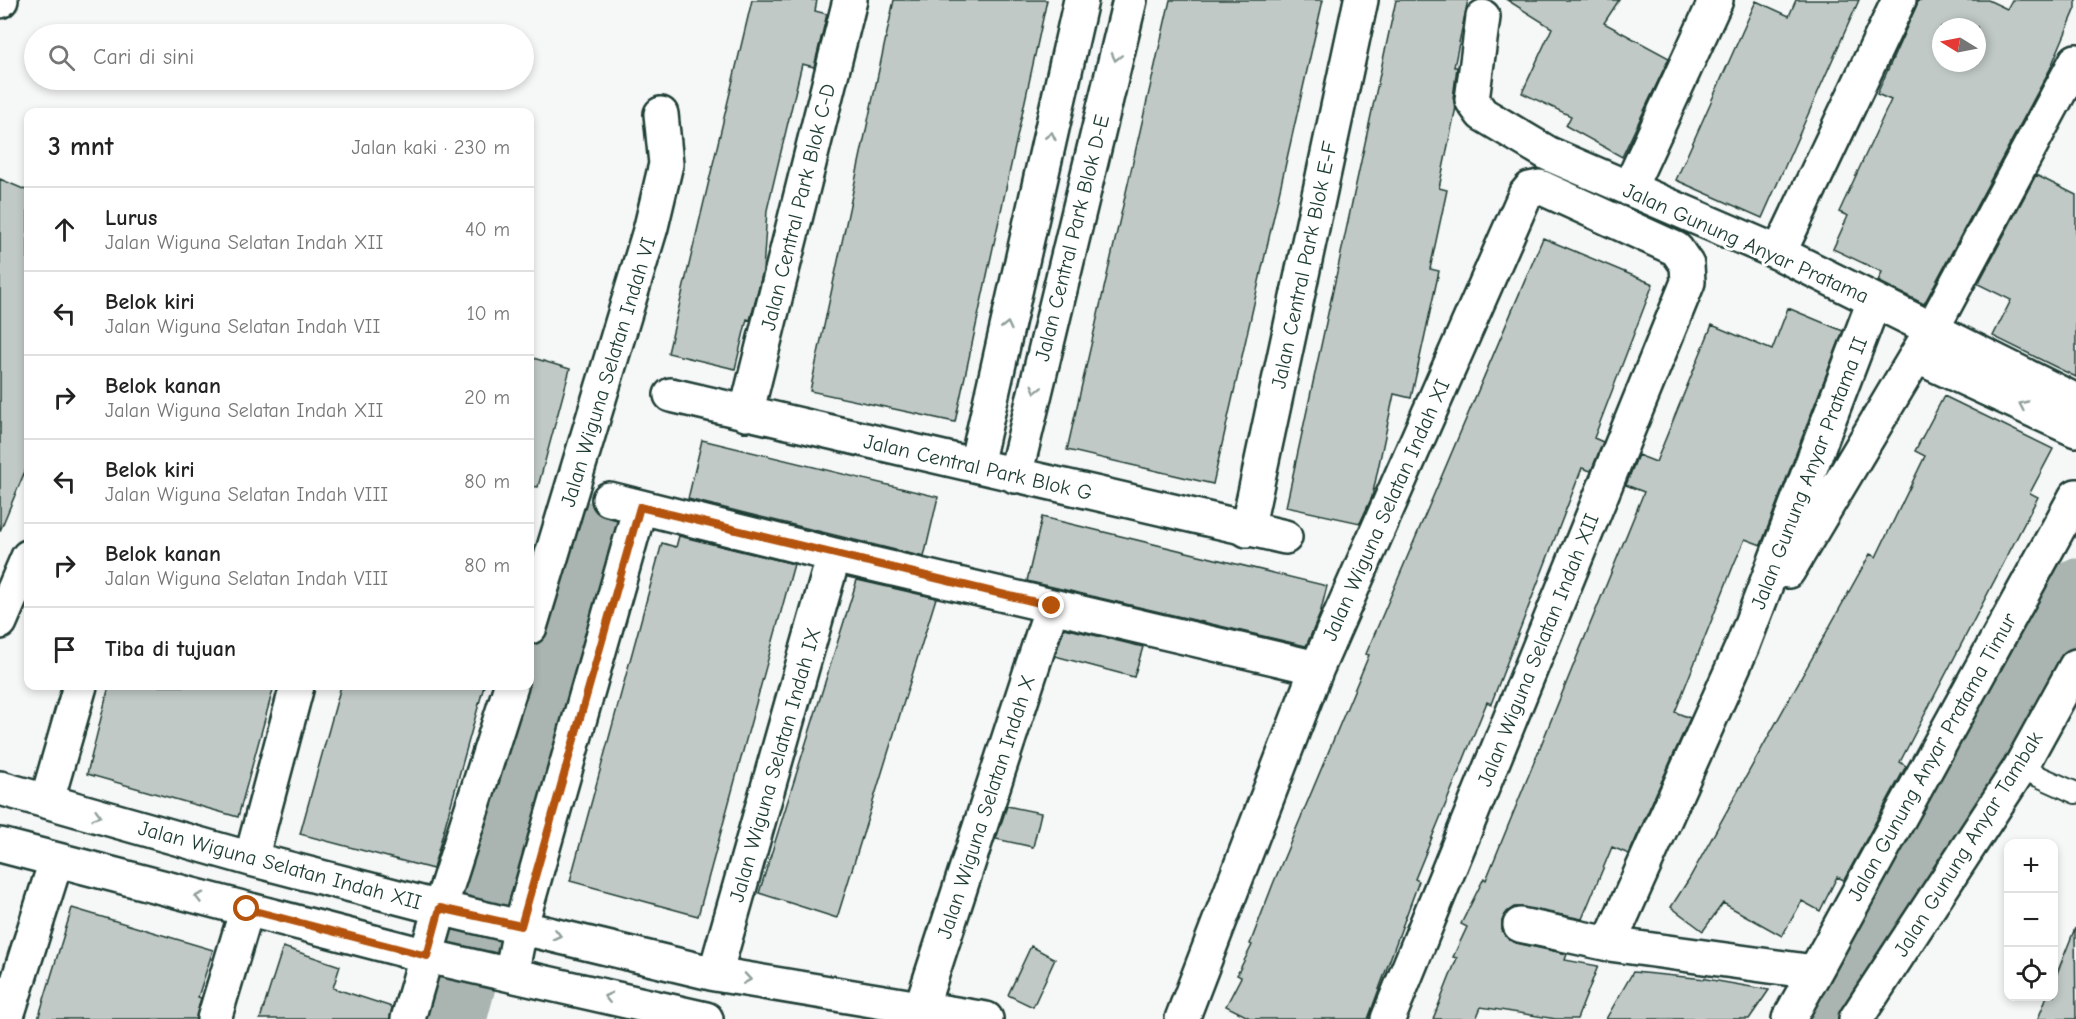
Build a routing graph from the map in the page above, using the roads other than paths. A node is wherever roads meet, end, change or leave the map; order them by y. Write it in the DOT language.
graph roads {
  1 [pos="850,0"];
  2 [pos="1081,0"];
  3 [pos="1130,0"];
  4 [pos="1361,0"];
  5 [pos="1716,0"];
  6 [pos="1899,0"];
  7 [pos="1483,17"];
  8 [pos="2076,61"];
  9 [pos="661,114"];
  10 [pos="1629,189"];
  11 [pos="1779,253"];
  12 [pos="1688,282"];
  13 [pos="1874,301"];
  14 [pos="1924,344"];
  15 [pos="671,395"];
  16 [pos="2076,401"];
  17 [pos="746,414"];
  18 [pos="2076,430"];
  19 [pos="976,465"];
  20 [pos="1015,476"];
  21 [pos="2076,496"];
  22 [pos="1247,530"];
  23 [pos="1285,537"];
  24 [pos="834,555"];
  25 [pos="24,566"];
  26 [pos="1052,606"];
  27 [pos="534,614"];
  28 [pos="0,622"];
  29 [pos="1743,645"];
  30 [pos="2076,666"];
  31 [pos="1317,668"];
  32 [pos="79,690"];
  33 [pos="296,690"];
  34 [pos="510,690"];
  35 [pos="2020,768"];
  36 [pos="0,788"];
  37 [pos="2076,793"];
  38 [pos="47,800"];
  39 [pos="0,845"];
  40 [pos="251,859"];
  41 [pos="56,861"];
  42 [pos="247,909"];
  43 [pos="447,909"];
  44 [pos="511,924"];
  45 [pos="1520,925"];
  46 [pos="1609,944"];
  47 [pos="435,958"];
  48 [pos="1814,972"];
  49 [pos="501,973"];
  50 [pos="715,974"];
  51 [pos="921,1008"];
  52 [pos="6,1019"];
  53 [pos="214,1019"];
  54 [pos="408,1019"];
  55 [pos="706,1019"];
  56 [pos="986,1019"];
  57 [pos="1182,1019"];
  58 [pos="1388,1019"];
  59 [pos="1789,1019"];
  60 [pos="1856,1019"];
  1 -- 17 [label="street, Jalan Central Park Blok C-D"];
  19 -- 2 [label="street, Jalan Central Park Blok D-E, one-way"];
  3 -- 20 [label="street, Jalan Central Park Blok D-E, one-way"];
  4 -- 22 [label="street, Jalan Central Park Blok E-F"];
  5 -- 10 [label="street"];
  6 -- 11 [label="street"];
  7 -- 10 [label="street, Jalan Gunung Anyar Pratama"];
  8 -- 14 [label="street, Jalan Gunung Anyar Pratama II"];
  9 -- 27 [label="street, Jalan Wiguna Selatan Indah VI"];
  10 -- 11 [label="street, Jalan Gunung Anyar Pratama"];
  11 -- 13 [label="street, Jalan Gunung Anyar Pratama"];
  12 -- 31 [label="street, Jalan Wiguna Selatan Indah XI"];
  12 -- 58 [label="street, Jalan Wiguna Selatan Indah XII"];
  13 -- 14 [label="street, Jalan Gunung Anyar Pratama"];
  13 -- 29 [label="street, Jalan Gunung Anyar Pratama II"];
  14 -- 16 [label="street, Jalan Gunung Anyar Pratama"];
  18 -- 14 [label="street, Jalan Gunung Anyar Pratama, one-way"];
  14 -- 29 [label="street, Jalan Gunung Anyar Pratama II"];
  15 -- 17 [label="street, Jalan Central Park Blok G"];
  17 -- 19 [label="street, Jalan Central Park Blok G"];
  19 -- 20 [label="street, Jalan Central Park Blok G"];
  20 -- 22 [label="street, Jalan Central Park Blok G"];
  21 -- 48 [label="street, Jalan Gunung Anyar Pratama Timur"];
  22 -- 23 [label="street, Jalan Central Park Blok G"];
  24 -- 26 [label="street"];
  24 -- 44 [label="street"];
  24 -- 50 [label="street, Jalan Wiguna Selatan Indah IX"];
  25 -- 28 [label="street"];
  26 -- 31 [label="street"];
  26 -- 51 [label="street, Jalan Wiguna Selatan Indah X"];
  29 -- 46 [label="street, Jalan Gunung Anyar Pratama II"];
  30 -- 35 [label="street, Jalan Gunung Anyar Tambak"];
  31 -- 57 [label="street, Jalan Wiguna Selatan Indah XI"];
  32 -- 38 [label="street"];
  33 -- 40 [label="street"];
  34 -- 43 [label="street"];
  35 -- 37 [label="lane"];
  35 -- 60 [label="street, Jalan Gunung Anyar Tambak"];
  36 -- 38 [label="street, Jalan Wiguna Selatan Indah XII"];
  38 -- 40 [label="street, Jalan Wiguna Selatan Indah XII, one-way"];
  39 -- 41 [label="street"];
  40 -- 43 [label="street, Jalan Wiguna Selatan Indah XII"];
  42 -- 41 [label="street, one-way"];
  41 -- 52 [label="street"];
  42 -- 47 [label="street"];
  42 -- 53 [label="street"];
  43 -- 44 [label="street, Jalan Wiguna Selatan Indah XII"];
  43 -- 47 [label="street"];
  44 -- 49 [label="street"];
  44 -- 50 [label="street, Jalan Wiguna Selatan Indah XII, one-way"];
  45 -- 46 [label="street"];
  46 -- 48 [label="street"];
  47 -- 49 [label="street"];
  47 -- 54 [label="street"];
  48 -- 59 [label="street, Jalan Gunung Anyar Pratama Timur"];
  55 -- 49 [label="street, one-way"];
  50 -- 51 [label="street, Jalan Wiguna Selatan Indah XII, one-way"];
  51 -- 56 [label="street, Jalan Wiguna Selatan Indah XII"];
}
